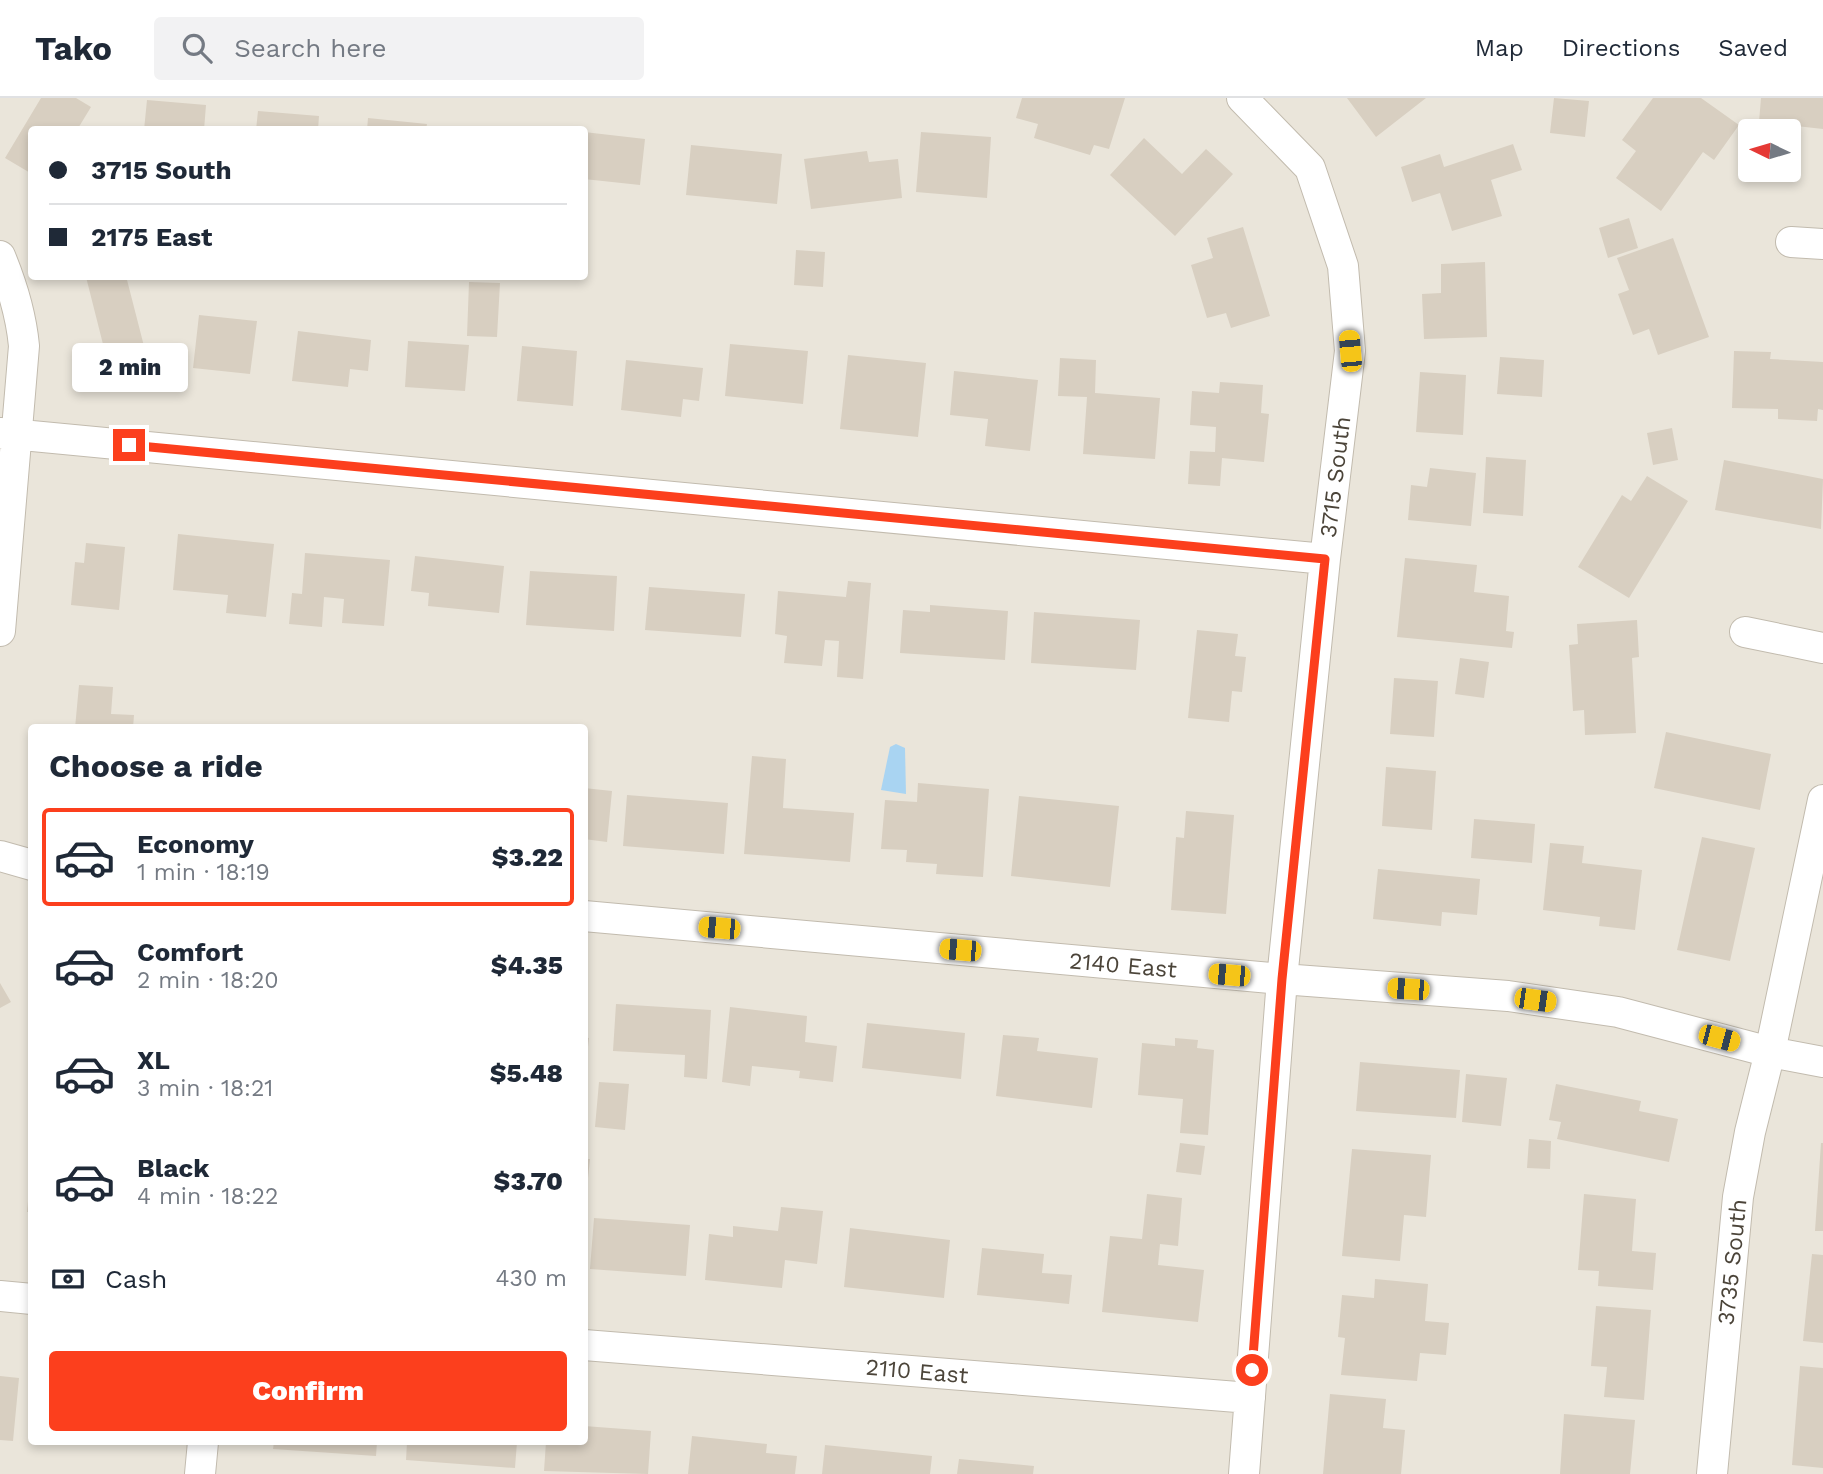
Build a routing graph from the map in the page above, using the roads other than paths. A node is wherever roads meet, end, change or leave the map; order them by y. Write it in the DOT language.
graph roads {
  1 [pos="1242,98"];
  2 [pos="1791,242"];
  3 [pos="1823,244"];
  4 [pos="0,256"];
  5 [pos="9,434"];
  6 [pos="1325,559"];
  7 [pos="0,631"];
  8 [pos="1745,632"];
  9 [pos="1823,648"];
  10 [pos="1823,800"];
  11 [pos="0,856"];
  12 [pos="28,864"];
  13 [pos="588,916"];
  14 [pos="1282,979"];
  15 [pos="1770,1052"];
  16 [pos="1823,1062"];
  17 [pos="0,1296"];
  18 [pos="28,1299"];
  19 [pos="588,1345"];
  20 [pos="1250,1398"];
  21 [pos="203,1445"];
  22 [pos="200,1474"];
  23 [pos="1244,1474"];
  24 [pos="1712,1474"];
  1 -- 6 [label="street, 3715 South"];
  2 -- 3 [label="street"];
  4 -- 5 [label="street"];
  5 -- 6 [label="street"];
  5 -- 7 [label="street"];
  6 -- 14 [label="street, 3715 South"];
  8 -- 9 [label="street"];
  10 -- 15 [label="street, 3735 South"];
  11 -- 12 [label="street"];
  13 -- 14 [label="street, 2140 East"];
  14 -- 15 [label="street, 2140 East"];
  14 -- 20 [label="street, 3715 South"];
  15 -- 16 [label="street, 2140 East"];
  15 -- 24 [label="street, 3735 South"];
  17 -- 18 [label="street"];
  19 -- 20 [label="street, 2110 East"];
  20 -- 23 [label="street, 3715 South"];
  21 -- 22 [label="street"];
}
